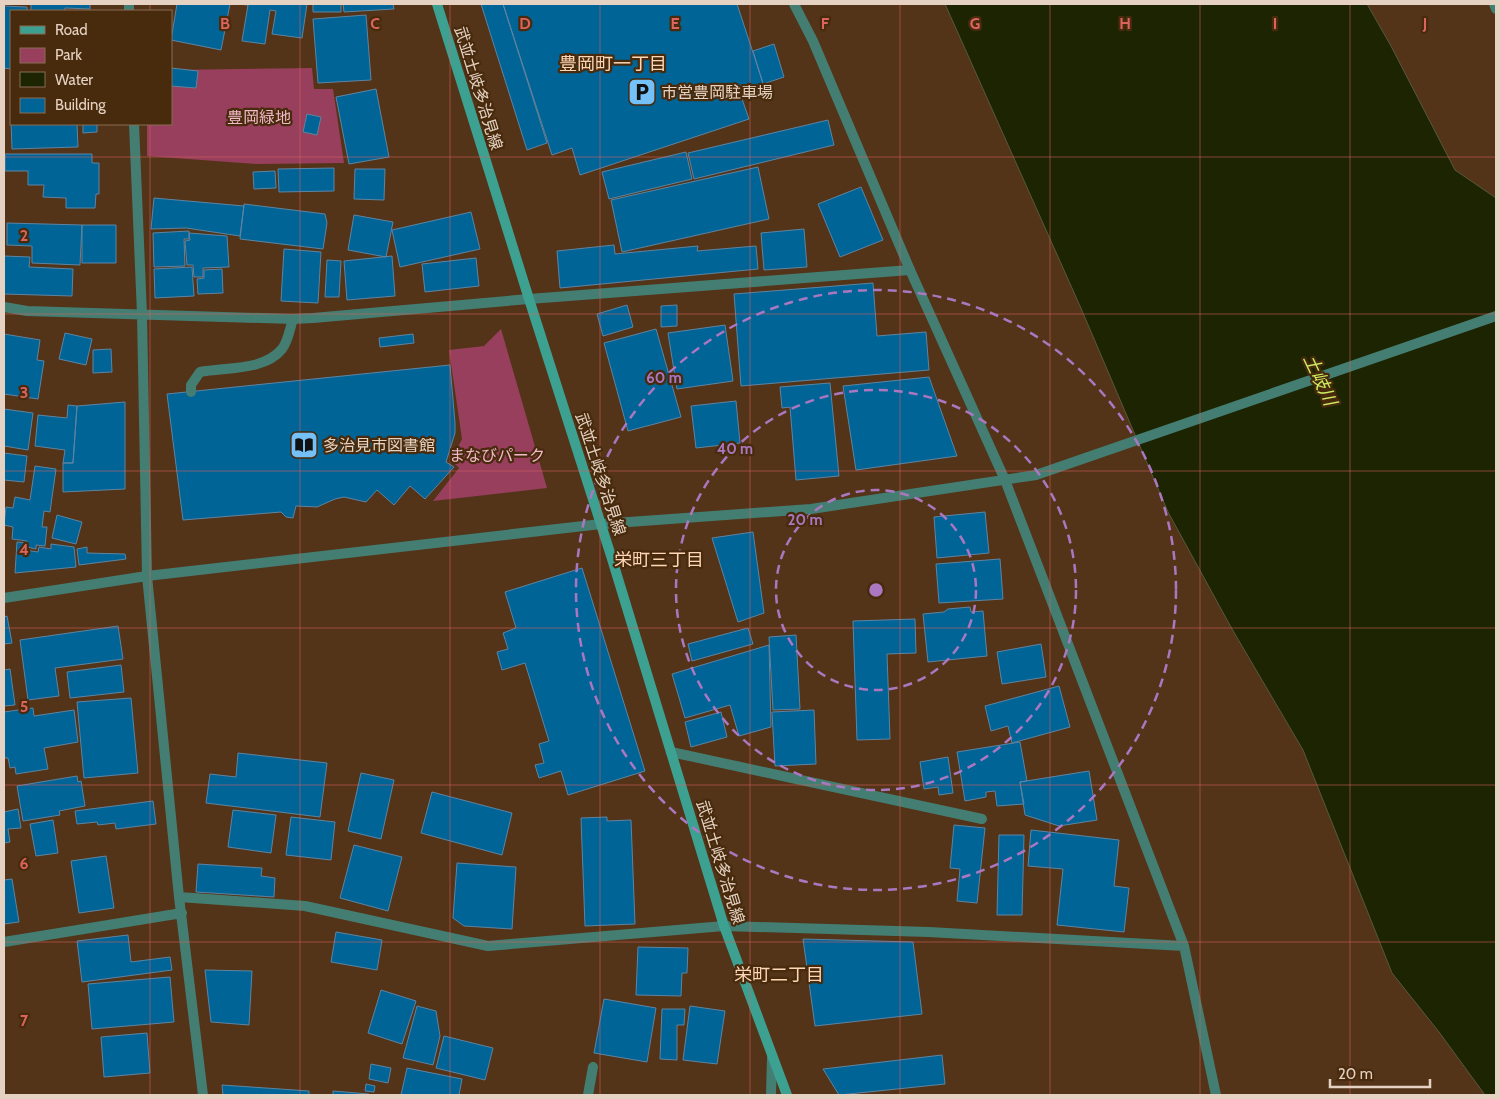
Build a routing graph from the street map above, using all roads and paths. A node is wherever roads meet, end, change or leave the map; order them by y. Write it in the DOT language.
graph roads {
  1 [pos="437,4"];
  2 [pos="794,4"];
  3 [pos="1494,4"];
  4 [pos="1496,9"];
  5 [pos="134,125"];
  6 [pos="910,270"];
  7 [pos="529,299"];
  8 [pos="4,307"];
  9 [pos="142,314"];
  10 [pos="1496,316"];
  11 [pos="293,319"];
  12 [pos="192,392"];
  13 [pos="1006,480"];
  14 [pos="601,524"];
  15 [pos="147,576"];
  16 [pos="4,598"];
  17 [pos="671,752"];
  18 [pos="982,819"];
  19 [pos="180,897"];
  20 [pos="182,913"];
  21 [pos="724,926"];
  22 [pos="4,942"];
  23 [pos="1184,946"];
  24 [pos="772,1058"];
  25 [pos="592,1067"];
  26 [pos="203,1095"];
  27 [pos="588,1095"];
  28 [pos="771,1095"];
  29 [pos="787,1095"];
  30 [pos="1216,1095"];
  1 -- 7 [label="main road, 武並土岐多治見線"];
  2 -- 6 [label="street"];
  3 -- 4 [label="street"];
  5 -- 9 [label="street"];
  6 -- 7 [label="street"];
  6 -- 13 [label="street"];
  7 -- 11 [label="street"];
  7 -- 14 [label="main road, 武並土岐多治見線"];
  8 -- 9 [label="street"];
  9 -- 11 [label="street"];
  9 -- 15 [label="street"];
  10 -- 13 [label="street"];
  11 -- 12 [label="street"];
  13 -- 14 [label="street"];
  13 -- 23 [label="street"];
  14 -- 15 [label="street"];
  14 -- 17 [label="main road, 武並土岐多治見線"];
  15 -- 16 [label="street"];
  15 -- 19 [label="street"];
  17 -- 18 [label="street"];
  17 -- 21 [label="main road, 武並土岐多治見線"];
  19 -- 20 [label="street"];
  19 -- 21 [label="street"];
  20 -- 22 [label="street"];
  20 -- 26 [label="street"];
  21 -- 23 [label="street"];
  21 -- 24 [label="main road, 武並土岐多治見線"];
  23 -- 30 [label="street"];
  24 -- 28 [label="street"];
  24 -- 29 [label="main road, 武並土岐多治見線"];
  25 -- 27 [label="street"];
}
